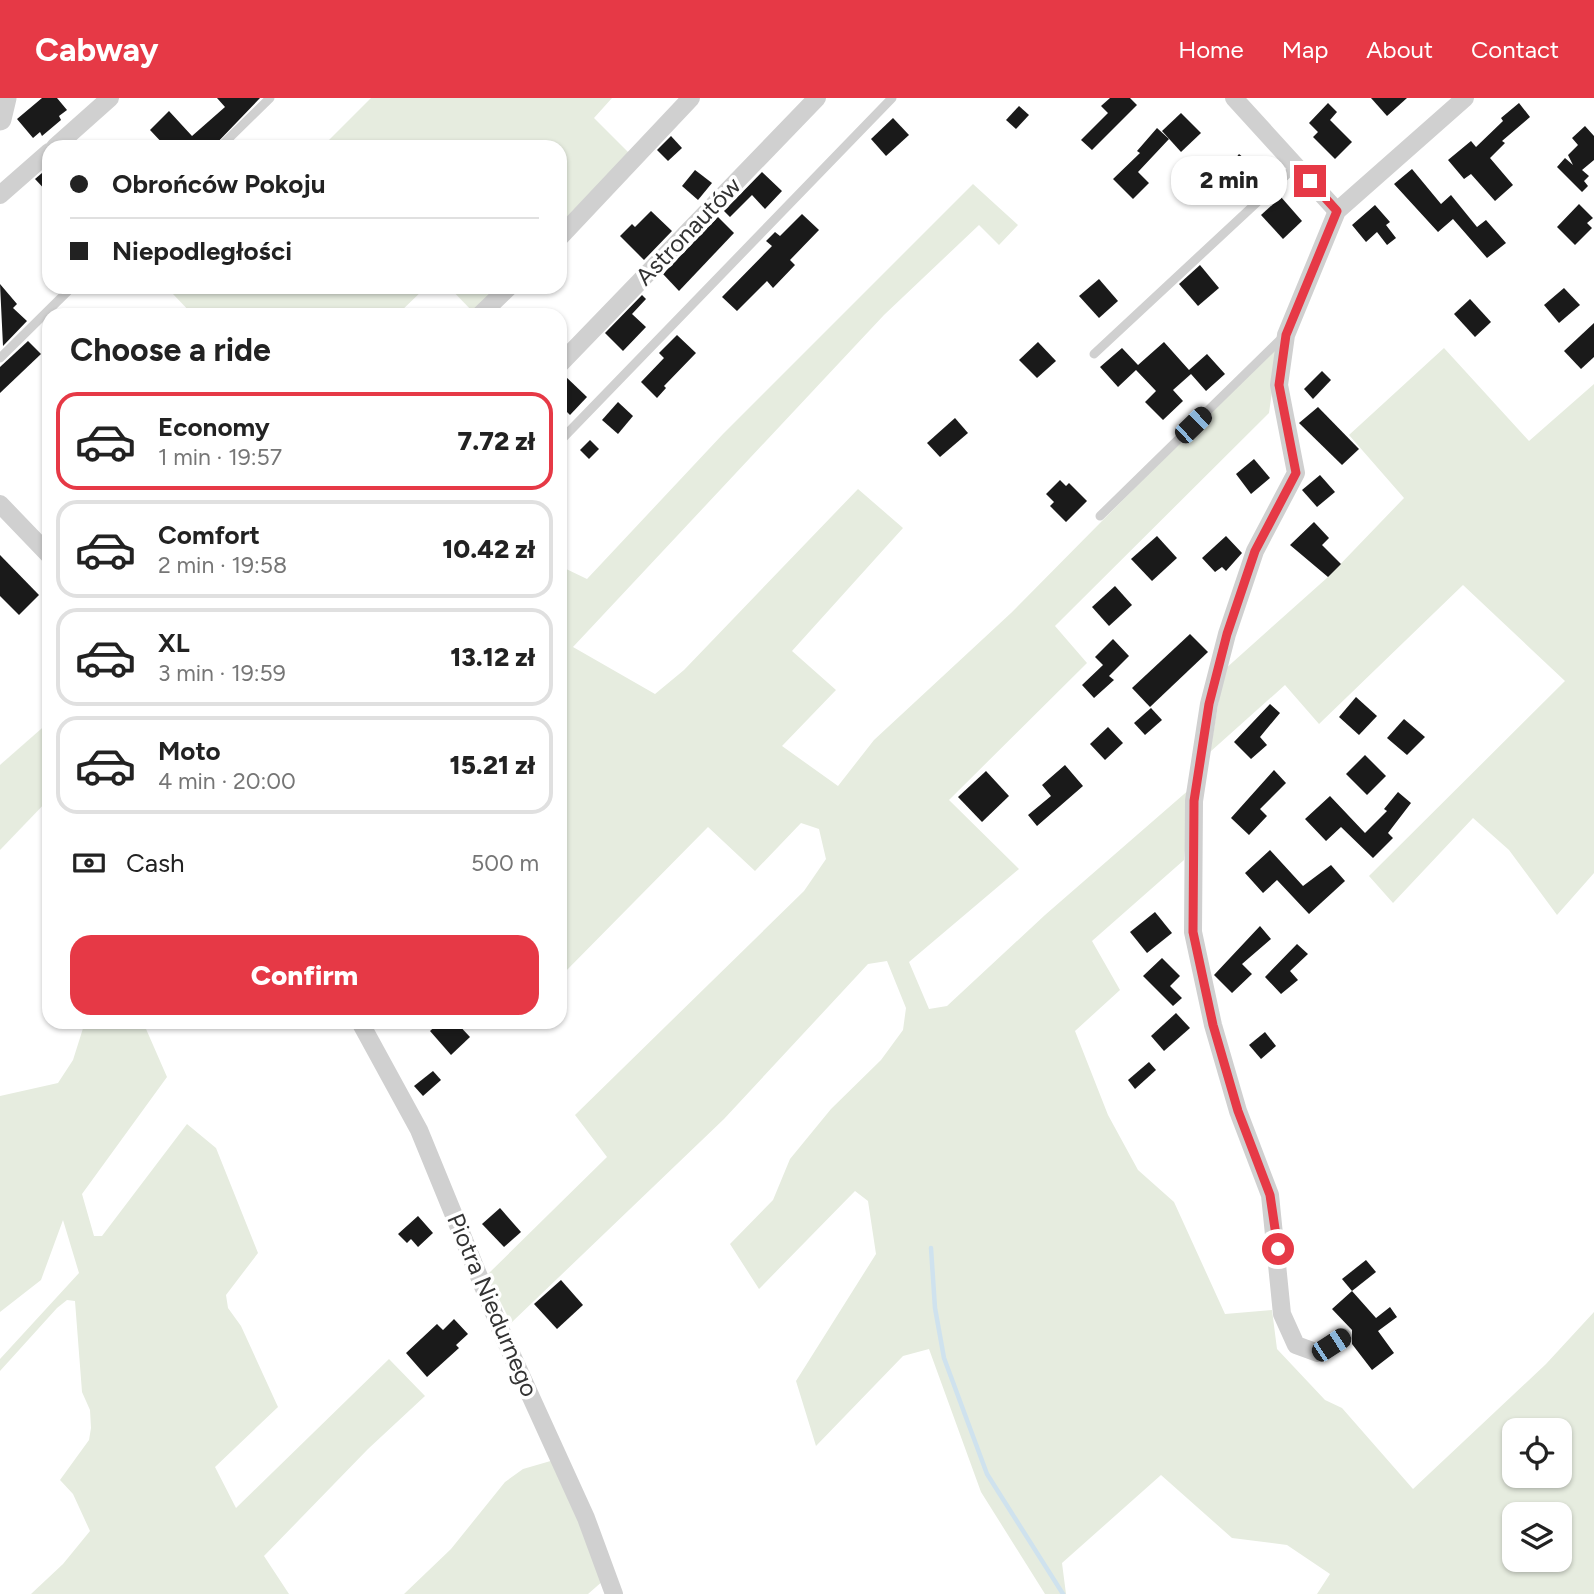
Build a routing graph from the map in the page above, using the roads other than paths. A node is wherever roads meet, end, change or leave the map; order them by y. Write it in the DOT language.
graph roads {
  1 [pos="5,98"];
  2 [pos="270,98"];
  3 [pos="691,98"];
  4 [pos="817,98"];
  5 [pos="892,98"];
  6 [pos="1234,98"];
  7 [pos="1465,98"];
  8 [pos="107,100"];
  9 [pos="0,119"];
  10 [pos="63,140"];
  11 [pos="227,140"];
  12 [pos="42,158"];
  13 [pos="1296,166"];
  14 [pos="0,195"];
  15 [pos="1337,211"];
  16 [pos="567,230"];
  17 [pos="65,294"];
  18 [pos="502,294"];
  19 [pos="51,308"];
  20 [pos="487,308"];
  21 [pos="42,317"];
  22 [pos="1286,335"];
  23 [pos="1094,354"];
  24 [pos="567,357"];
  25 [pos="0,358"];
  26 [pos="567,434"];
  27 [pos="0,505"];
  28 [pos="1100,516"];
  29 [pos="42,548"];
  30 [pos="363,1029"];
  31 [pos="1343,1337"];
  32 [pos="614,1594"];
  1 -- 9 [label="street"];
  2 -- 11 [label="lane"];
  3 -- 16 [label="street"];
  4 -- 24 [label="street, Astronautów"];
  5 -- 26 [label="lane"];
  6 -- 13 [label="street"];
  7 -- 15 [label="street"];
  8 -- 10 [label="street"];
  12 -- 14 [label="street"];
  13 -- 15 [label="street"];
  13 -- 23 [label="lane"];
  15 -- 22 [label="street"];
  17 -- 19 [label="lane"];
  18 -- 20 [label="street"];
  21 -- 25 [label="lane"];
  22 -- 28 [label="lane"];
  22 -- 31 [label="street"];
  27 -- 29 [label="street"];
  30 -- 32 [label="street, Piotra Niedurnego"];
}
